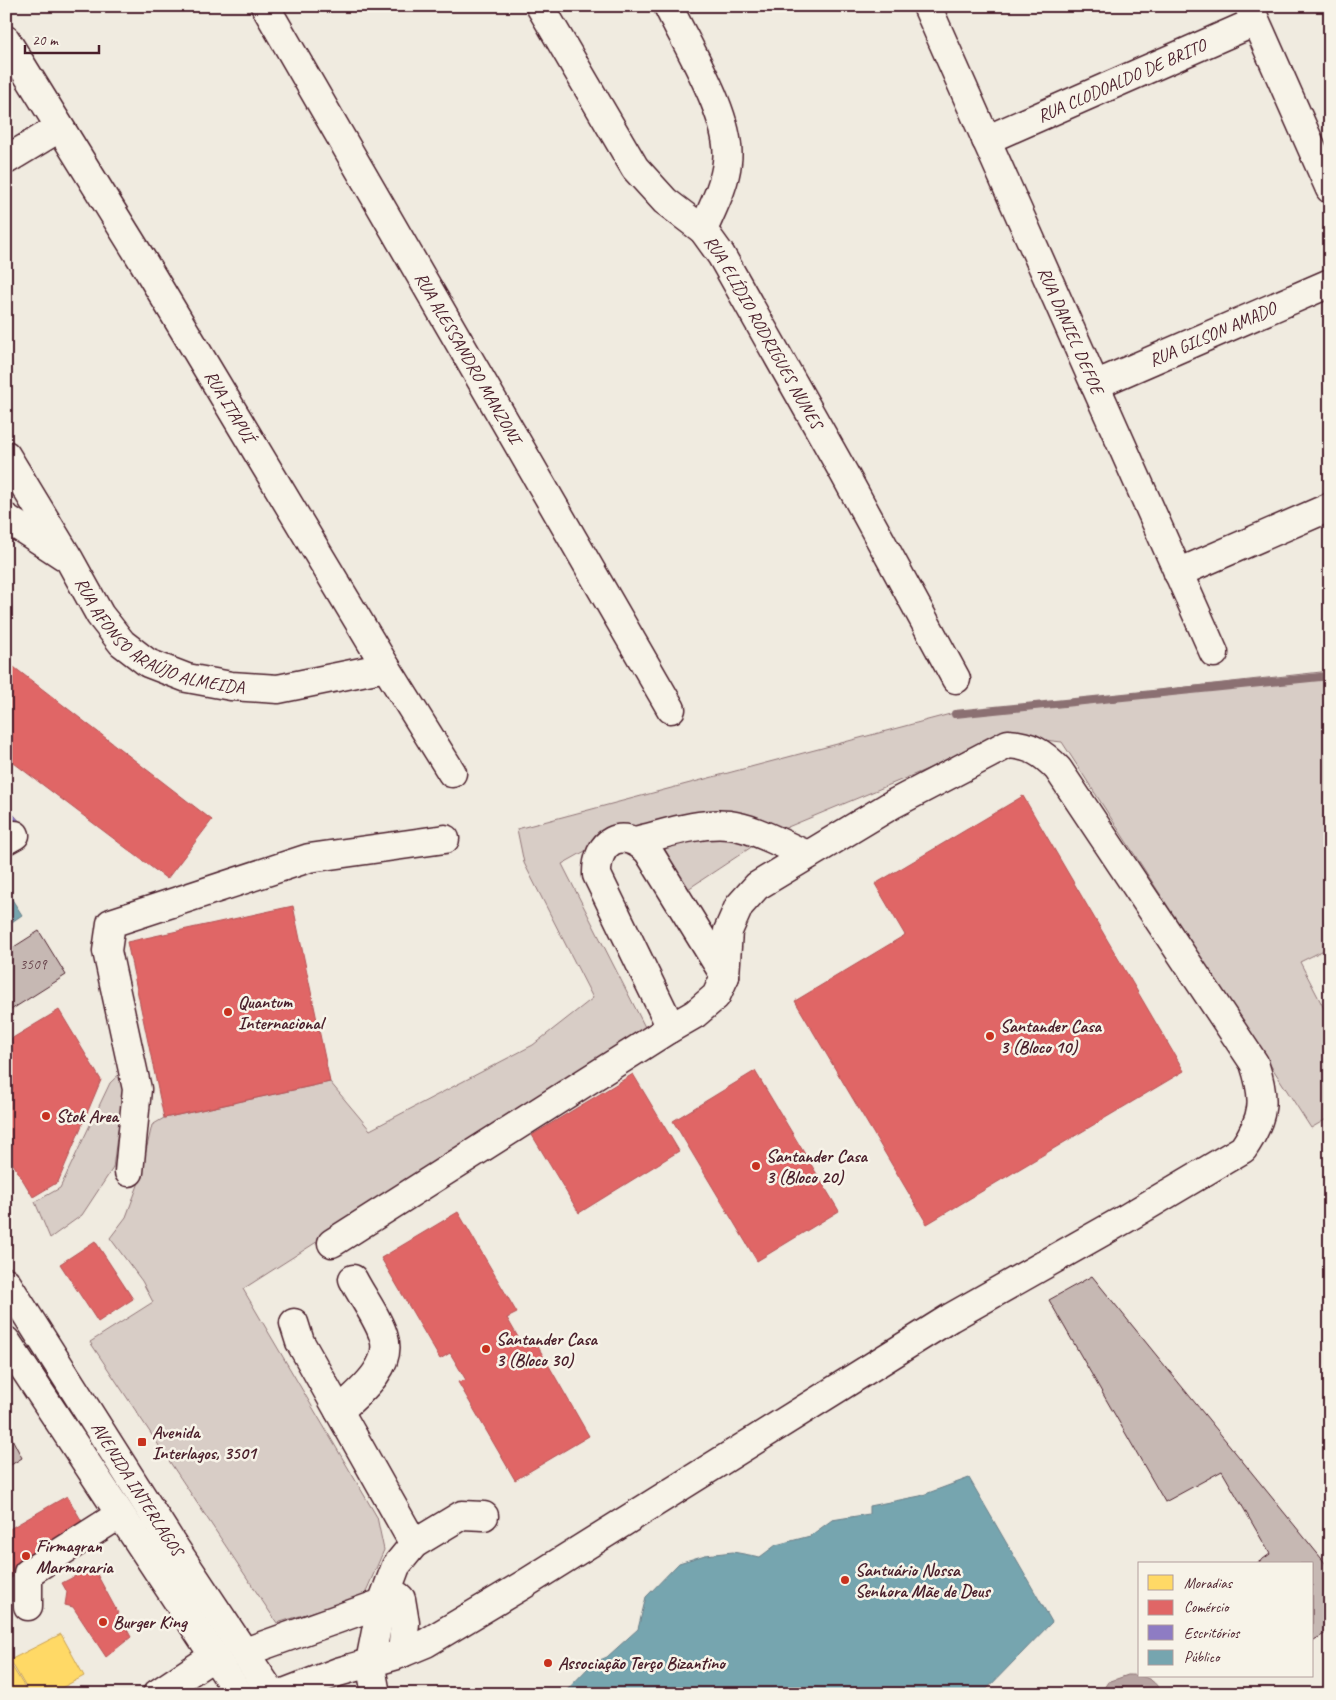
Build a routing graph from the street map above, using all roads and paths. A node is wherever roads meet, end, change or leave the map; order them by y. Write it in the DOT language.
graph roads {
  1 [pos="265,6"];
  2 [pos="540,6"];
  3 [pos="668,6"];
  4 [pos="927,6"];
  5 [pos="1252,14"];
  6 [pos="6,40"];
  7 [pos="59,128"];
  8 [pos="986,140"];
  9 [pos="6,160"];
  10 [pos="1330,189"];
  11 [pos="703,230"];
  12 [pos="1330,283"];
  13 [pos="1095,385"];
  14 [pos="6,455"];
  15 [pos="1330,506"];
  16 [pos="6,518"];
  17 [pos="69,559"];
  18 [pos="1178,573"];
  19 [pos="1214,654"];
  20 [pos="386,667"];
  21 [pos="956,679"];
  22 [pos="671,708"];
  23 [pos="452,773"];
  24 [pos="445,838"];
  25 [pos="635,841"];
  26 [pos="808,855"];
  27 [pos="724,976"];
  28 [pos="669,1029"];
  29 [pos="129,1172"];
  30 [pos="332,1244"];
  31 [pos="352,1279"];
  32 [pos="6,1282"];
  33 [pos="294,1323"];
  34 [pos="6,1341"];
  35 [pos="339,1411"];
  36 [pos="119,1515"];
  37 [pos="484,1516"];
  38 [pos="414,1544"];
  39 [pos="28,1606"];
  40 [pos="381,1606"];
  41 [pos="244,1652"];
  42 [pos="402,1653"];
  43 [pos="214,1656"];
  44 [pos="370,1662"];
  45 [pos="157,1694"];
  46 [pos="239,1694"];
  47 [pos="272,1694"];
  48 [pos="280,1694"];
  49 [pos="376,1694"];
  1 -- 22 [label="street, RUA ALESSANDRO MANZONI"];
  2 -- 11 [label="street, RUA ELÍDIO RODRIGUES NUNES"];
  3 -- 11 [label="street"];
  4 -- 8 [label="street, RUA DANIEL DEFOE"];
  5 -- 8 [label="street, RUA CLODOALDO DE BRITO"];
  5 -- 10 [label="street"];
  6 -- 7 [label="street, RUA ITAPUÍ"];
  7 -- 9 [label="street"];
  7 -- 20 [label="street, RUA ITAPUÍ"];
  8 -- 13 [label="street, RUA DANIEL DEFOE"];
  11 -- 21 [label="street, RUA ELÍDIO RODRIGUES NUNES"];
  12 -- 13 [label="street, RUA GILSON AMADO"];
  13 -- 18 [label="street, RUA DANIEL DEFOE"];
  14 -- 17 [label="street, RUA AFONSO ARAÚJO ALMEIDA"];
  15 -- 18 [label="street"];
  16 -- 17 [label="street"];
  17 -- 20 [label="street, RUA AFONSO ARAÚJO ALMEIDA"];
  18 -- 19 [label="street, RUA DANIEL DEFOE"];
  20 -- 23 [label="street, RUA ITAPUÍ"];
  24 -- 29 [label="street"];
  25 -- 26 [label="street"];
  25 -- 27 [label="street"];
  25 -- 28 [label="street"];
  26 -- 27 [label="street"];
  26 -- 42 [label="street"];
  27 -- 28 [label="street"];
  28 -- 30 [label="street"];
  31 -- 35 [label="street"];
  32 -- 41 [label="street, AVENIDA INTERLAGOS"];
  33 -- 35 [label="street"];
  34 -- 36 [label="street, AVENIDA INTERLAGOS"];
  35 -- 38 [label="street"];
  36 -- 39 [label="street"];
  36 -- 43 [label="street, AVENIDA INTERLAGOS"];
  37 -- 38 [label="street"];
  38 -- 40 [label="street"];
  40 -- 41 [label="street"];
  40 -- 42 [label="street"];
  40 -- 44 [label="street"];
  41 -- 47 [label="street, AVENIDA INTERLAGOS"];
  42 -- 44 [label="street"];
  43 -- 45 [label="street"];
  43 -- 46 [label="street, AVENIDA INTERLAGOS"];
  44 -- 48 [label="street"];
  44 -- 49 [label="street"];
}
